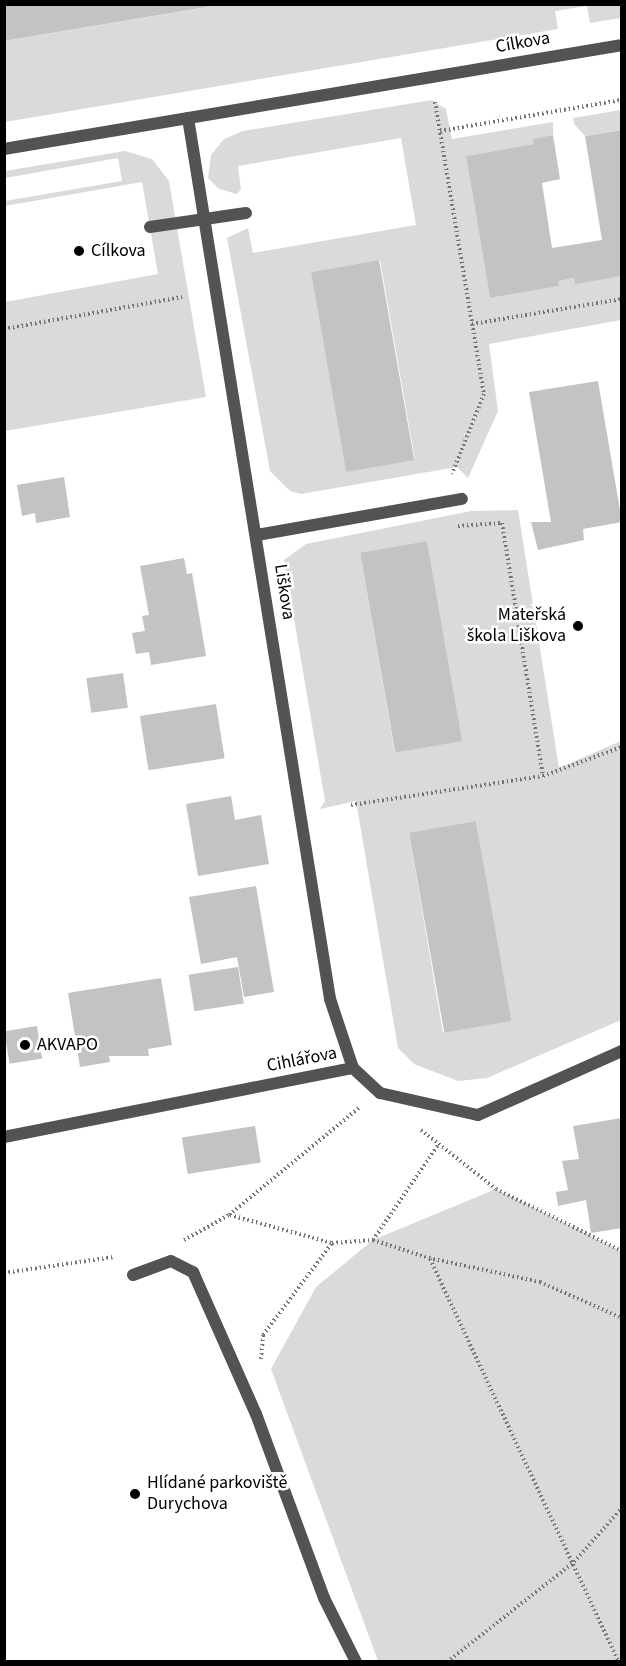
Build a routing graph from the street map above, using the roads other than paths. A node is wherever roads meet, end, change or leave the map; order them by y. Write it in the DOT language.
graph roads {
  1 [pos="621,45"];
  2 [pos="188,118"];
  3 [pos="4,149"];
  4 [pos="246,213"];
  5 [pos="205,219"];
  6 [pos="150,227"];
  7 [pos="458,500"];
  8 [pos="257,535"];
  9 [pos="621,1051"];
  10 [pos="353,1068"];
  11 [pos="4,1137"];
  12 [pos="133,1275"];
  13 [pos="356,1662"];
  1 -- 2 [label="street, Cílkova"];
  2 -- 3 [label="street, Cílkova"];
  2 -- 5 [label="street, Liškova"];
  4 -- 5 [label="street"];
  5 -- 6 [label="street"];
  5 -- 8 [label="street, Liškova"];
  7 -- 8 [label="street"];
  8 -- 10 [label="street, Liškova"];
  9 -- 10 [label="street, Cihlářova"];
  10 -- 11 [label="street, Cihlářova"];
  12 -- 13 [label="street"];
}
